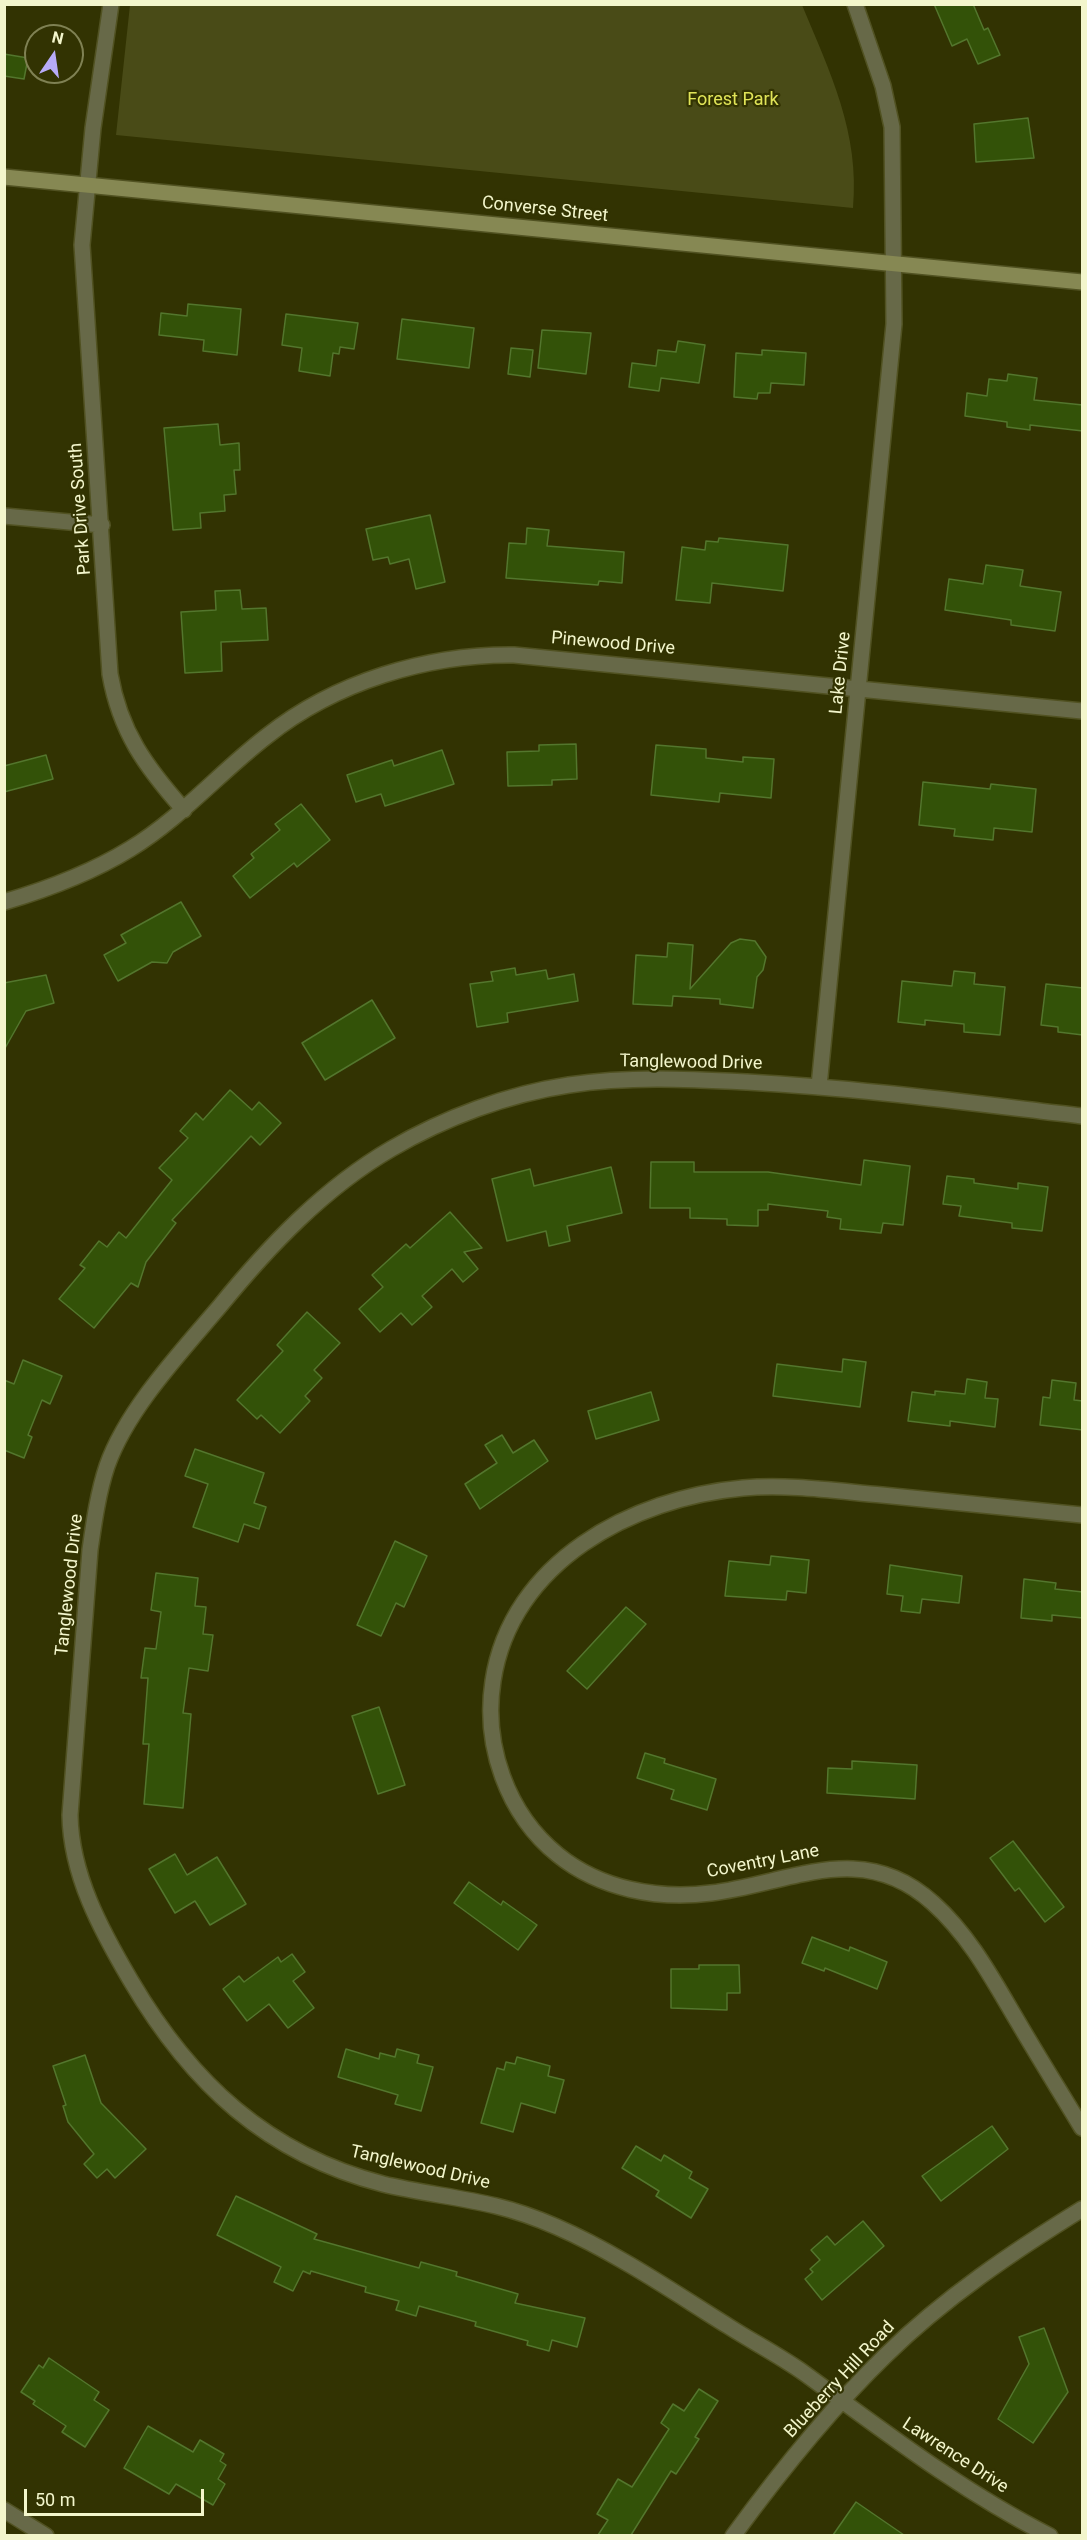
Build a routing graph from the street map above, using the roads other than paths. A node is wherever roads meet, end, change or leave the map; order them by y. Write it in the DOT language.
graph roads {
  1 [pos="111,4"];
  2 [pos="855,4"];
  3 [pos="4,177"];
  4 [pos="88,185"];
  5 [pos="893,264"];
  6 [pos="1083,282"];
  7 [pos="4,516"];
  8 [pos="102,525"];
  9 [pos="859,688"];
  10 [pos="1083,711"];
  11 [pos="184,810"];
  12 [pos="4,902"];
  13 [pos="819,1086"];
  14 [pos="1083,1116"];
  15 [pos="1083,1515"];
  16 [pos="1083,2128"];
  17 [pos="1083,2209"];
  18 [pos="843,2403"];
  19 [pos="4,2510"];
  20 [pos="46,2535"];
  21 [pos="733,2535"];
  22 [pos="1050,2535"];
  1 -- 4 [label="street, Park Drive South"];
  2 -- 5 [label="street, Lake Drive"];
  3 -- 4 [label="main road, Converse Street"];
  4 -- 5 [label="main road, Converse Street"];
  4 -- 8 [label="street, Park Drive South"];
  5 -- 6 [label="main road, Converse Street"];
  5 -- 9 [label="street, Lake Drive"];
  7 -- 8 [label="street"];
  8 -- 11 [label="street, Park Drive South"];
  9 -- 10 [label="street, Pinewood Drive"];
  9 -- 11 [label="street, Pinewood Drive"];
  9 -- 13 [label="street, Lake Drive"];
  11 -- 12 [label="street, Pinewood Drive"];
  13 -- 14 [label="street, Tanglewood Drive"];
  13 -- 18 [label="street, Tanglewood Drive"];
  15 -- 16 [label="street, Coventry Lane"];
  17 -- 18 [label="street, Blueberry Hill Road"];
  18 -- 21 [label="street, Blueberry Hill Road"];
  18 -- 22 [label="street, Lawrence Drive"];
  19 -- 20 [label="street"];
}
